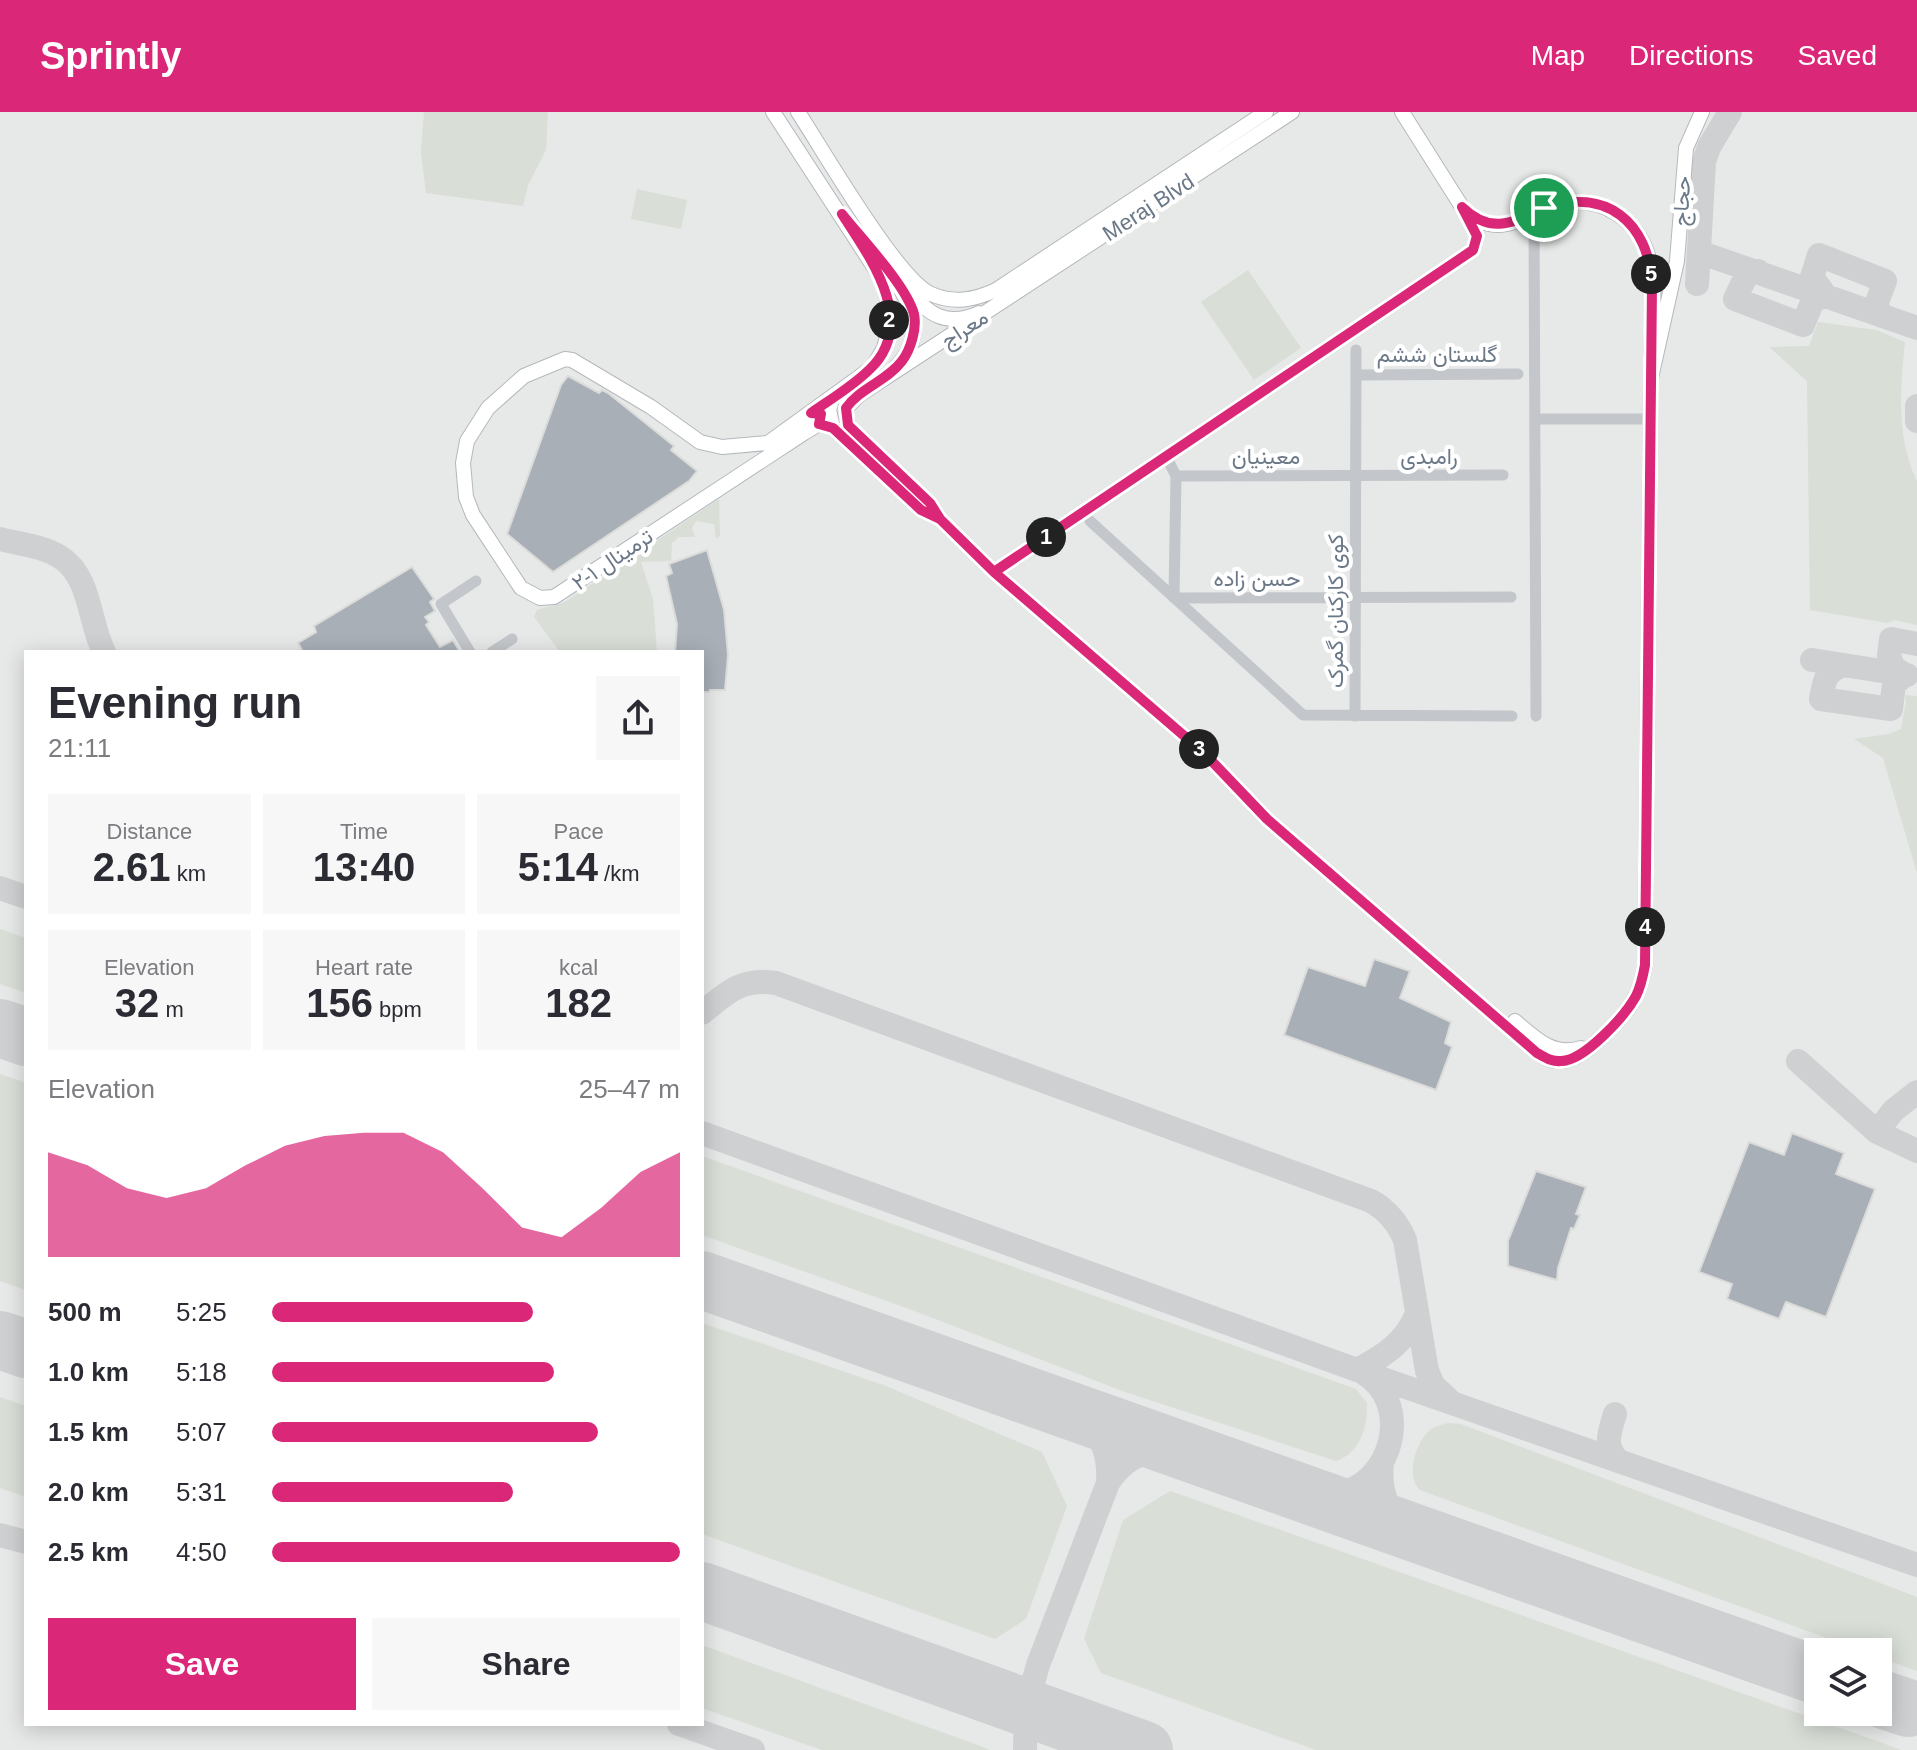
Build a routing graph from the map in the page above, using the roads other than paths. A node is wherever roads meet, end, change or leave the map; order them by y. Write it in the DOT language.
graph roads {
  1 [pos="773,112"];
  2 [pos="798,112"];
  3 [pos="1266,112"];
  4 [pos="1292,112"];
  5 [pos="1402,112"];
  6 [pos="1702,112"];
  7 [pos="1462,207"];
  8 [pos="1534,213"];
  9 [pos="842,214"];
  10 [pos="1000,296"];
  11 [pos="1356,350"];
  12 [pos="1518,374"];
  13 [pos="1356,375"];
  14 [pos="1651,378"];
  15 [pos="883,380"];
  16 [pos="833,397"];
  17 [pos="1535,419"];
  18 [pos="1650,419"];
  19 [pos="821,422"];
  20 [pos="771,447"];
  21 [pos="1166,456"];
  22 [pos="1503,475"];
  23 [pos="1176,476"];
  24 [pos="1356,477"];
  25 [pos="940,519"];
  26 [pos="1090,521"];
  27 [pos="994,572"];
  28 [pos="476,581"];
  29 [pos="1355,597"];
  30 [pos="1511,597"];
  31 [pos="1174,598"];
  32 [pos="512,639"];
  33 [pos="469,650"];
  34 [pos="495,650"];
  35 [pos="1355,716"];
  36 [pos="1512,716"];
  37 [pos="1536,716"];
  1 -- 9 [label="main road"];
  2 -- 10 [label="main road"];
  3 -- 10 [label="main road, Meraj Blvd"];
  4 -- 10 [label="main road, Meraj Blvd"];
  5 -- 7 [label="main road"];
  6 -- 14 [label="main road, حجاج"];
  7 -- 8 [label="main road"];
  7 -- 21 [label="main road"];
  8 -- 14 [label="main road"];
  8 -- 17 [label="street"];
  9 -- 15 [label="main road"];
  9 -- 16 [label="main road"];
  10 -- 15 [label="main road, معراج"];
  11 -- 13 [label="street, کوی کارکنان گمرک"];
  12 -- 13 [label="street, گلستان ششم"];
  13 -- 24 [label="street, کوی کارکنان گمرک"];
  14 -- 18 [label="main road, حجاج"];
  15 -- 25 [label="main road, معراج"];
  16 -- 19 [label="main road"];
  16 -- 19 [label="main road"];
  17 -- 18 [label="street"];
  17 -- 37 [label="street"];
  18 -- 27 [label="main road, حجاج"];
  19 -- 20 [label="main road"];
  19 -- 25 [label="main road"];
  20 -- 20 [label="main road, ترمینال ۱-۲"];
  21 -- 23 [label="street"];
  21 -- 27 [label="main road"];
  22 -- 24 [label="street, رامبدی"];
  23 -- 24 [label="street, معینیان"];
  23 -- 31 [label="street"];
  24 -- 29 [label="street, کوی کارکنان گمرک"];
  25 -- 27 [label="main road, حجاج"];
  26 -- 31 [label="street"];
  28 -- 33 [label="street"];
  29 -- 30 [label="street, حسن زاده"];
  29 -- 31 [label="street, حسن زاده"];
  29 -- 35 [label="street, کوی کارکنان گمرک"];
  31 -- 35 [label="street"];
  32 -- 34 [label="street"];
  35 -- 36 [label="street, کوی کارکنان گمرک"];
}
